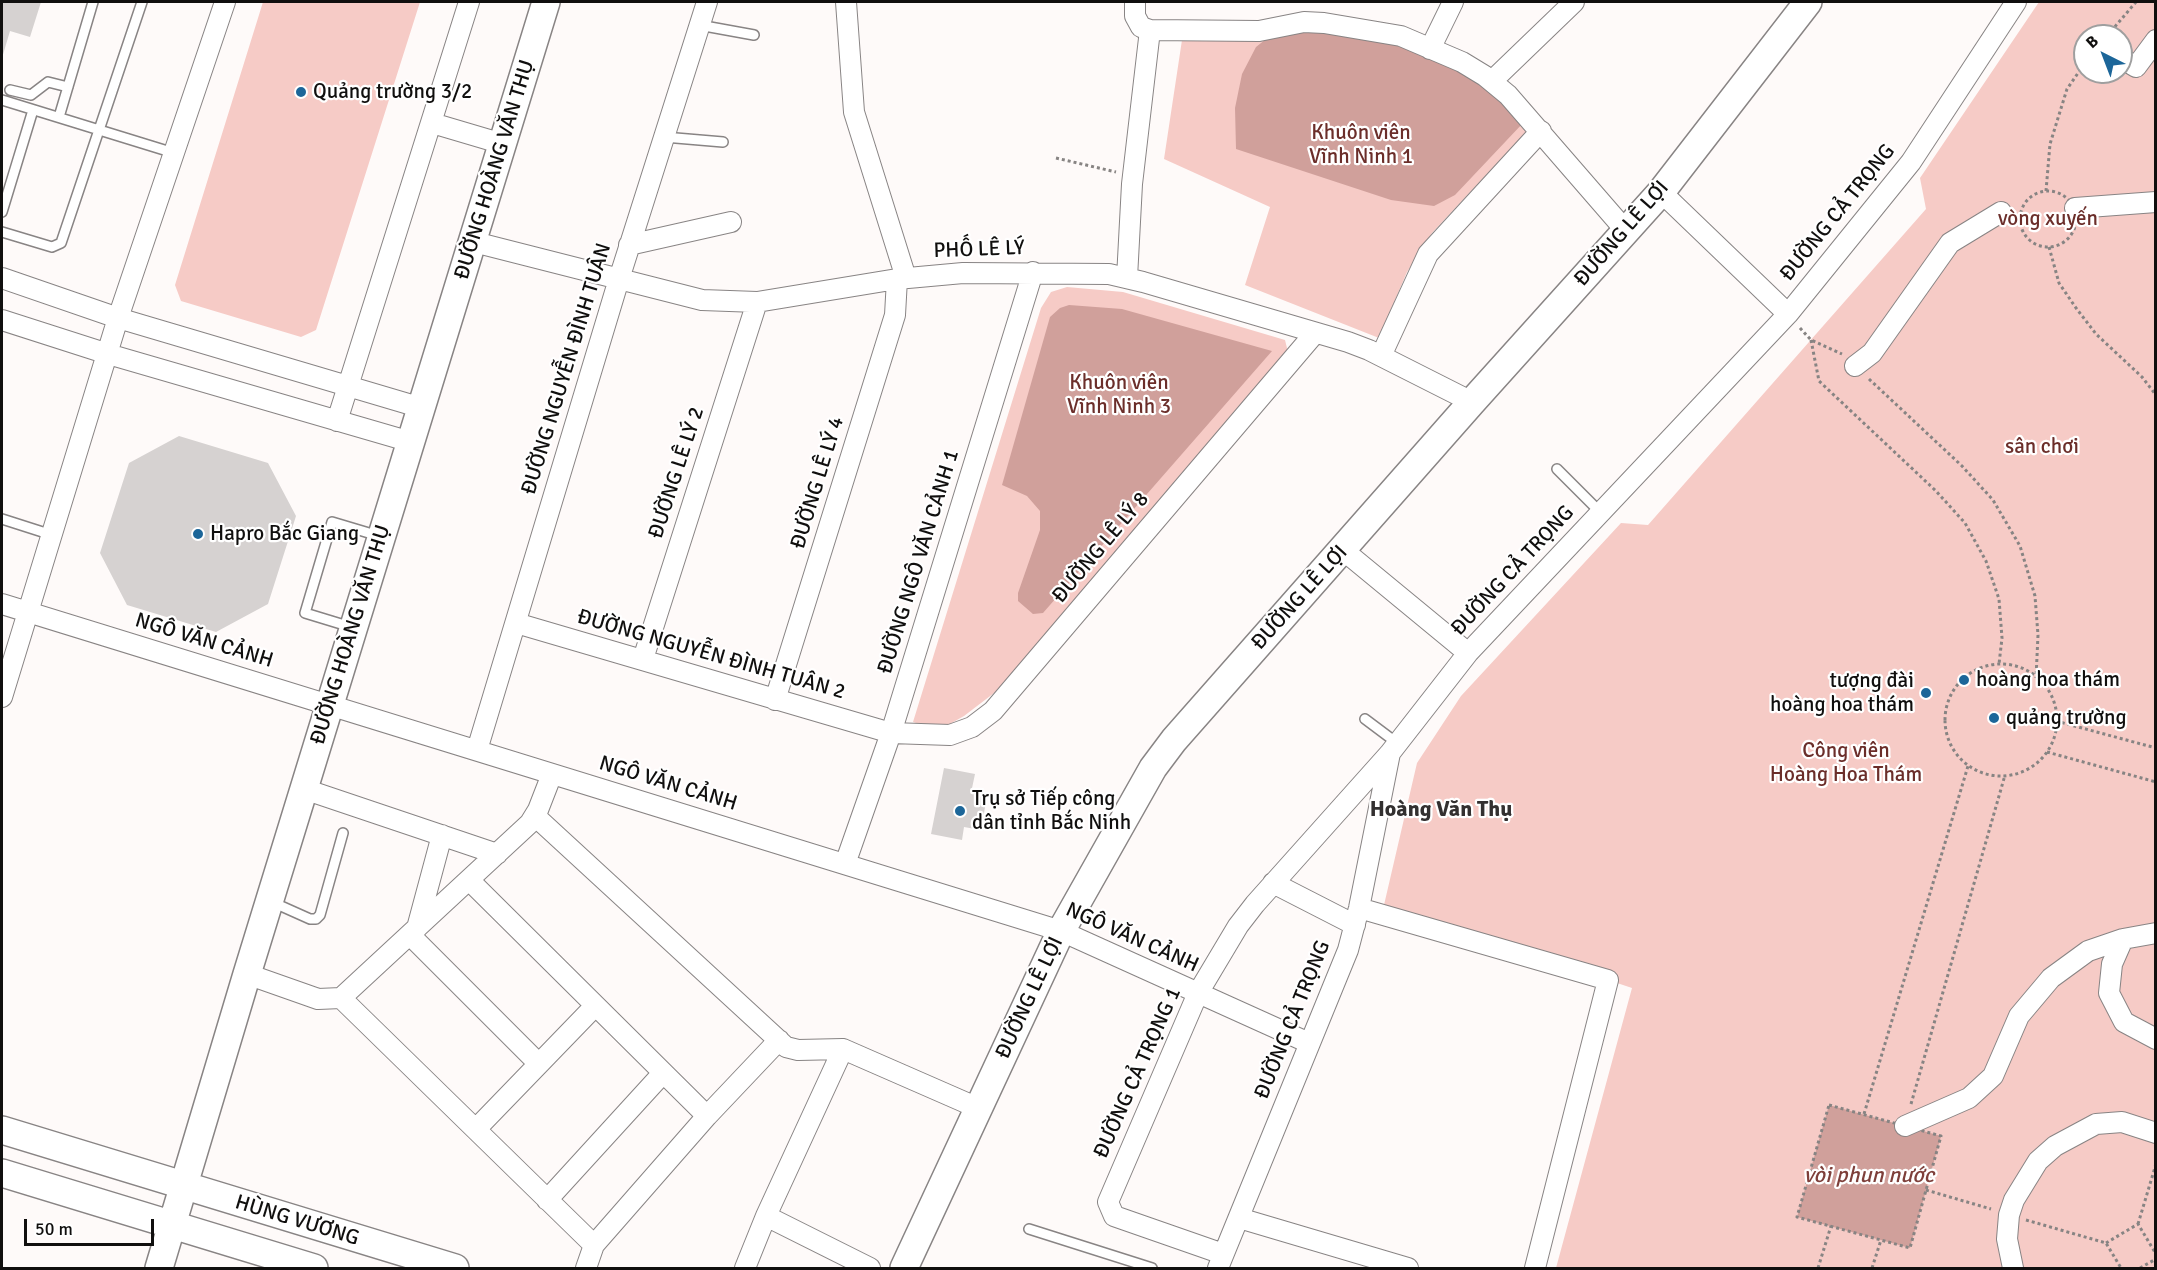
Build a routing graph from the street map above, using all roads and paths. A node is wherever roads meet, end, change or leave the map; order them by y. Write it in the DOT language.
graph roads {
  1 [pos="93,2"];
  2 [pos="142,2"];
  3 [pos="225,2"];
  4 [pos="469,2"];
  5 [pos="546,2"];
  6 [pos="707,2"];
  7 [pos="846,2"];
  8 [pos="1135,2"];
  9 [pos="1453,2"];
  10 [pos="1574,2"];
  11 [pos="1809,2"];
  12 [pos="2016,2"];
  13 [pos="2136,2"];
  14 [pos="2117,24"];
  15 [pos="699,25"];
  16 [pos="1150,30"];
  17 [pos="754,34"];
  18 [pos="2156,40"];
  19 [pos="1430,49"];
  20 [pos="2133,65"];
  21 [pos="2073,80"];
  22 [pos="1492,81"];
  23 [pos="68,87"];
  24 [pos="6,89"];
  25 [pos="3,101"];
  26 [pos="33,110"];
  27 [pos="59,117"];
  28 [pos="432,123"];
  29 [pos="101,130"];
  30 [pos="1541,131"];
  31 [pos="664,137"];
  32 [pos="723,142"];
  33 [pos="503,144"];
  34 [pos="174,153"];
  35 [pos="1056,158"];
  36 [pos="1133,176"];
  37 [pos="2046,190"];
  38 [pos="1661,192"];
  39 [pos="2156,202"];
  40 [pos="2075,208"];
  41 [pos="2,212"];
  42 [pos="2001,212"];
  43 [pos="730,222"];
  44 [pos="1626,231"];
  45 [pos="2,232"];
  46 [pos="474,242"];
  47 [pos="629,244"];
  48 [pos="2049,247"];
  49 [pos="1033,272"];
  50 [pos="2,278"];
  51 [pos="1127,278"];
  52 [pos="618,279"];
  53 [pos="902,279"];
  54 [pos="757,302"];
  55 [pos="1788,314"];
  56 [pos="118,318"];
  57 [pos="2,320"];
  58 [pos="1315,333"];
  59 [pos="108,354"];
  60 [pos="1381,356"];
  61 [pos="1855,366"];
  62 [pos="348,387"];
  63 [pos="2156,395"];
  64 [pos="1472,402"];
  65 [pos="422,408"];
  66 [pos="337,421"];
  67 [pos="411,442"];
  68 [pos="1557,469"];
  69 [pos="1600,513"];
  70 [pos="2,519"];
  71 [pos="52,535"];
  72 [pos="382,537"];
  73 [pos="1343,550"];
  74 [pos="2,604"];
  75 [pos="28,612"];
  76 [pos="516,624"];
  77 [pos="354,628"];
  78 [pos="1468,653"];
  79 [pos="643,659"];
  80 [pos="1999,664"];
  81 [pos="2036,678"];
  82 [pos="2,697"];
  83 [pos="776,700"];
  84 [pos="330,705"];
  85 [pos="1365,719"];
  86 [pos="2056,721"];
  87 [pos="891,733"];
  88 [pos="1394,748"];
  89 [pos="2156,748"];
  90 [pos="477,750"];
  91 [pos="2047,752"];
  92 [pos="1968,766"];
  93 [pos="552,774"];
  94 [pos="2005,776"];
  95 [pos="2156,782"];
  96 [pos="304,789"];
  97 [pos="535,816"];
  98 [pos="344,833"];
  99 [pos="442,835"];
  100 [pos="497,854"];
  101 [pos="845,864"];
  102 [pos="469,880"];
  103 [pos="1274,883"];
  104 [pos="269,901"];
  105 [pos="1357,917"];
  106 [pos="413,931"];
  107 [pos="1061,931"];
  108 [pos="2156,933"];
  109 [pos="2123,939"];
  110 [pos="247,974"];
  111 [pos="1198,993"];
  112 [pos="341,998"];
  113 [pos="596,1006"];
  114 [pos="779,1040"];
  115 [pos="2156,1040"];
  116 [pos="1309,1043"];
  117 [pos="843,1049"];
  118 [pos="539,1064"];
  119 [pos="663,1073"];
  120 [pos="978,1108"];
  121 [pos="1864,1114"];
  122 [pos="707,1116"];
  123 [pos="1905,1126"];
  124 [pos="476,1129"];
  125 [pos="2,1130"];
  126 [pos="2156,1133"];
  127 [pos="35,1140"];
  128 [pos="2156,1164"];
  129 [pos="12,1176"];
  130 [pos="185,1188"];
  131 [pos="547,1200"];
  132 [pos="766,1216"];
  133 [pos="1239,1218"];
  134 [pos="2138,1224"];
  135 [pos="173,1225"];
  136 [pos="1831,1226"];
  137 [pos="1029,1229"];
  138 [pos="1881,1240"];
  139 [pos="594,1245"];
  140 [pos="2156,1254"];
  141 [pos="2156,1259"];
  142 [pos="1220,1261"];
  143 [pos="159,1269"];
  144 [pos="314,1269"];
  145 [pos="455,1269"];
  146 [pos="586,1269"];
  147 [pos="745,1269"];
  148 [pos="870,1269"];
  149 [pos="904,1269"];
  150 [pos="1152,1269"];
  151 [pos="1408,1269"];
  152 [pos="1535,1269"];
  153 [pos="1818,1269"];
  154 [pos="1872,1269"];
  155 [pos="2013,1269"];
  156 [pos="2121,1269"];
  157 [pos="2140,1269"];
  1 -- 23 [label="lane"];
  2 -- 29 [label="lane"];
  3 -- 34 [label="street"];
  4 -- 28 [label="street"];
  5 -- 33 [label="main road, ĐƯỜNG HOÀNG VĂN THỤ"];
  6 -- 15 [label="street, ĐƯỜNG NGUYỄN ĐÌNH TUÂN"];
  7 -- 53 [label="street"];
  8 -- 16 [label="street"];
  9 -- 19 [label="street"];
  10 -- 22 [label="street"];
  11 -- 38 [label="main road, ĐƯỜNG LÊ LỢI"];
  12 -- 55 [label="street, ĐƯỜNG CẢ TRỌNG"];
  13 -- 14 [label="path"];
  15 -- 17 [label="lane"];
  15 -- 31 [label="street, ĐƯỜNG NGUYỄN ĐÌNH TUÂN"];
  16 -- 19 [label="street"];
  16 -- 36 [label="street"];
  18 -- 20 [label="street"];
  19 -- 22 [label="street"];
  21 -- 37 [label="path"];
  22 -- 30 [label="street"];
  23 -- 24 [label="lane"];
  23 -- 27 [label="lane"];
  24 -- 25 [label="lane"];
  25 -- 26 [label="lane"];
  26 -- 27 [label="lane"];
  26 -- 41 [label="lane"];
  27 -- 29 [label="lane"];
  28 -- 33 [label="street"];
  28 -- 62 [label="street"];
  29 -- 34 [label="lane"];
  29 -- 45 [label="lane"];
  30 -- 44 [label="street"];
  30 -- 60 [label="street"];
  31 -- 32 [label="lane"];
  31 -- 47 [label="street, ĐƯỜNG NGUYỄN ĐÌNH TUÂN"];
  33 -- 46 [label="main road, ĐƯỜNG HOÀNG VĂN THỤ"];
  34 -- 56 [label="street"];
  35 -- 36 [label="path"];
  36 -- 51 [label="street"];
  37 -- 40 [label="path"];
  37 -- 48 [label="path"];
  38 -- 44 [label="main road, ĐƯỜNG LÊ LỢI"];
  38 -- 55 [label="street"];
  39 -- 40 [label="street"];
  40 -- 48 [label="path"];
  42 -- 61 [label="street"];
  43 -- 47 [label="street"];
  44 -- 64 [label="main road, ĐƯỜNG LÊ LỢI"];
  46 -- 52 [label="street, PHỐ LÊ LÝ"];
  46 -- 65 [label="main road, ĐƯỜNG HOÀNG VĂN THỤ"];
  47 -- 52 [label="street, ĐƯỜNG NGUYỄN ĐÌNH TUÂN"];
  48 -- 63 [label="path"];
  49 -- 51 [label="street, PHỐ LÊ LÝ"];
  49 -- 53 [label="street, PHỐ LÊ LÝ"];
  49 -- 87 [label="street, ĐƯỜNG NGÔ VĂN CẢNH 1"];
  50 -- 56 [label="street"];
  51 -- 58 [label="street, PHỐ LÊ LÝ"];
  52 -- 54 [label="street, PHỐ LÊ LÝ"];
  52 -- 76 [label="street, ĐƯỜNG NGUYỄN ĐÌNH TUÂN"];
  53 -- 54 [label="street, PHỐ LÊ LÝ"];
  53 -- 83 [label="street, ĐƯỜNG LÊ LÝ 4"];
  54 -- 79 [label="street, ĐƯỜNG LÊ LÝ 2"];
  55 -- 69 [label="street, ĐƯỜNG CẢ TRỌNG"];
  56 -- 59 [label="street"];
  56 -- 62 [label="street"];
  57 -- 59 [label="street"];
  58 -- 60 [label="street, PHỐ LÊ LÝ"];
  58 -- 87 [label="street, ĐƯỜNG LÊ LÝ 8"];
  59 -- 66 [label="street"];
  59 -- 71 [label="street"];
  60 -- 64 [label="street, PHỐ LÊ LÝ"];
  61 -- 80 [label="path"];
  61 -- 81 [label="path"];
  62 -- 65 [label="street"];
  62 -- 66 [label="street"];
  64 -- 73 [label="main road, ĐƯỜNG LÊ LỢI"];
  65 -- 67 [label="main road, ĐƯỜNG HOÀNG VĂN THỤ"];
  66 -- 67 [label="street"];
  67 -- 72 [label="main road, ĐƯỜNG HOÀNG VĂN THỤ"];
  68 -- 69 [label="lane"];
  69 -- 78 [label="street, ĐƯỜNG CẢ TRỌNG"];
  70 -- 71 [label="lane"];
  71 -- 75 [label="street"];
  72 -- 77 [label="main road, ĐƯỜNG HOÀNG VĂN THỤ"];
  72 -- 77 [label="lane"];
  73 -- 78 [label="street"];
  73 -- 107 [label="main road, ĐƯỜNG LÊ LỢI"];
  74 -- 75 [label="street, NGÔ VĂN CẢNH"];
  75 -- 82 [label="street"];
  75 -- 84 [label="street, NGÔ VĂN CẢNH"];
  76 -- 79 [label="street, ĐƯỜNG NGUYỄN ĐÌNH TUÂN 2"];
  76 -- 90 [label="street, ĐƯỜNG NGUYỄN ĐÌNH TUÂN"];
  77 -- 84 [label="main road, ĐƯỜNG HOÀNG VĂN THỤ"];
  78 -- 88 [label="street, ĐƯỜNG CẢ TRỌNG"];
  79 -- 83 [label="street, ĐƯỜNG NGUYỄN ĐÌNH TUÂN 2"];
  80 -- 81 [label="path"];
  80 -- 92 [label="path"];
  81 -- 86 [label="path"];
  83 -- 87 [label="street, ĐƯỜNG NGUYỄN ĐÌNH TUÂN 2"];
  84 -- 90 [label="street, NGÔ VĂN CẢNH"];
  84 -- 96 [label="main road, ĐƯỜNG HOÀNG VĂN THỤ"];
  85 -- 88 [label="lane"];
  86 -- 89 [label="path"];
  86 -- 91 [label="path"];
  87 -- 101 [label="street, ĐƯỜNG NGÔ VĂN CẢNH 1"];
  88 -- 103 [label="street, ĐƯỜNG CẢ TRỌNG 1"];
  88 -- 105 [label="street, ĐƯỜNG CẢ TRỌNG"];
  90 -- 93 [label="street, NGÔ VĂN CẢNH"];
  91 -- 94 [label="path"];
  91 -- 95 [label="path"];
  92 -- 94 [label="path"];
  92 -- 121 [label="path"];
  93 -- 97 [label="street"];
  93 -- 101 [label="street, NGÔ VĂN CẢNH"];
  94 -- 123 [label="path"];
  96 -- 99 [label="street"];
  96 -- 104 [label="main road, ĐƯỜNG HOÀNG VĂN THỤ"];
  97 -- 100 [label="street"];
  97 -- 114 [label="street"];
  98 -- 104 [label="lane"];
  99 -- 100 [label="street"];
  99 -- 106 [label="street"];
  100 -- 102 [label="street"];
  101 -- 107 [label="street, NGÔ VĂN CẢNH"];
  102 -- 106 [label="street"];
  102 -- 113 [label="street"];
  103 -- 105 [label="street"];
  103 -- 111 [label="street, ĐƯỜNG CẢ TRỌNG 1"];
  104 -- 110 [label="main road, ĐƯỜNG HOÀNG VĂN THỤ"];
  105 -- 116 [label="street, ĐƯỜNG CẢ TRỌNG"];
  105 -- 152 [label="street"];
  106 -- 112 [label="street"];
  106 -- 118 [label="street"];
  107 -- 111 [label="street, NGÔ VĂN CẢNH"];
  107 -- 120 [label="main road, ĐƯỜNG LÊ LỢI"];
  108 -- 109 [label="street"];
  109 -- 115 [label="street"];
  109 -- 123 [label="street"];
  110 -- 112 [label="street"];
  110 -- 130 [label="main road, ĐƯỜNG HOÀNG VĂN THỤ"];
  111 -- 116 [label="street, NGÔ VĂN CẢNH"];
  111 -- 142 [label="street, ĐƯỜNG CẢ TRỌNG 1"];
  112 -- 124 [label="street"];
  113 -- 118 [label="street"];
  113 -- 119 [label="street"];
  114 -- 117 [label="street"];
  114 -- 122 [label="street"];
  116 -- 133 [label="street, ĐƯỜNG CẢ TRỌNG"];
  117 -- 120 [label="street"];
  117 -- 132 [label="street"];
  118 -- 124 [label="street"];
  119 -- 122 [label="street"];
  119 -- 131 [label="street"];
  120 -- 149 [label="main road, ĐƯỜNG LÊ LỢI"];
  121 -- 123 [label="path"];
  121 -- 136 [label="path"];
  122 -- 139 [label="street"];
  123 -- 138 [label="path"];
  124 -- 131 [label="street"];
  125 -- 127 [label="main road, HÙNG VƯƠNG"];
  126 -- 155 [label="street"];
  127 -- 129 [label="main road"];
  127 -- 130 [label="main road, HÙNG VƯƠNG"];
  128 -- 134 [label="path"];
  129 -- 135 [label="main road, HÙNG VƯƠNG"];
  130 -- 135 [label="main road, ĐƯỜNG HOÀNG VĂN THỤ"];
  130 -- 145 [label="main road, HÙNG VƯƠNG"];
  131 -- 139 [label="street"];
  132 -- 147 [label="street"];
  132 -- 148 [label="street"];
  133 -- 142 [label="street, ĐƯỜNG CẢ TRỌNG"];
  133 -- 151 [label="street"];
  134 -- 140 [label="path"];
  134 -- 156 [label="path"];
  135 -- 143 [label="main road, ĐƯỜNG HOÀNG VĂN THỤ"];
  135 -- 144 [label="main road, HÙNG VƯƠNG"];
  136 -- 138 [label="path"];
  136 -- 153 [label="path"];
  137 -- 150 [label="lane"];
  138 -- 154 [label="path"];
  139 -- 146 [label="street"];
  141 -- 157 [label="path"];
}
